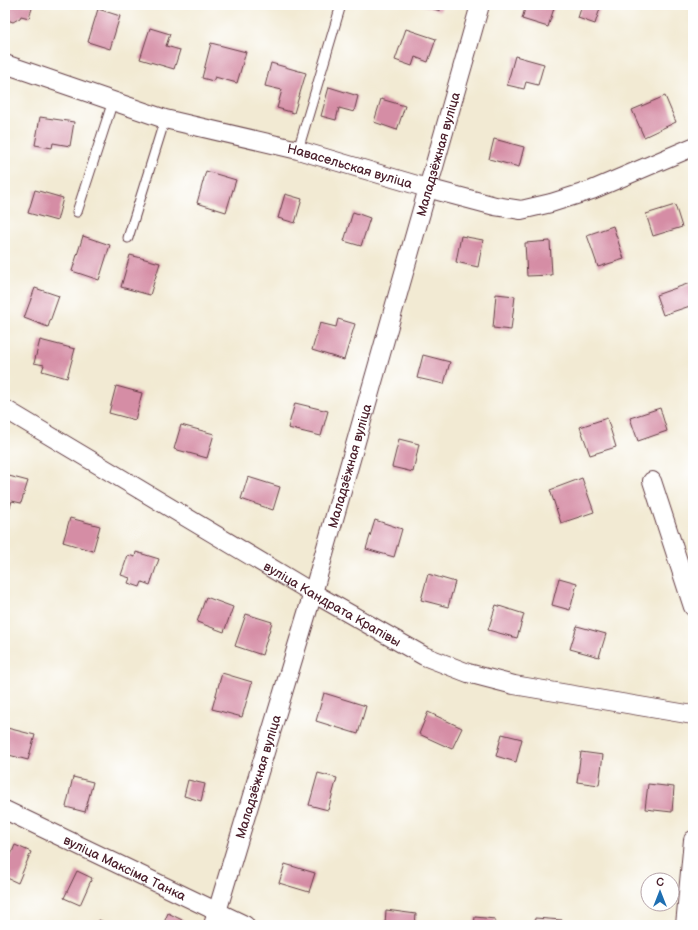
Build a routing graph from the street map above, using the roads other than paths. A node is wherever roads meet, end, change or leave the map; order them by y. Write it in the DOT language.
graph roads {
  1 [pos="341,5"];
  2 [pos="480,5"];
  3 [pos="5,64"];
  4 [pos="113,102"];
  5 [pos="164,119"];
  6 [pos="693,147"];
  7 [pos="298,150"];
  8 [pos="427,188"];
  9 [pos="77,212"];
  10 [pos="128,238"];
  11 [pos="5,409"];
  12 [pos="652,480"];
  13 [pos="313,593"];
  14 [pos="693,607"];
  15 [pos="693,715"];
  16 [pos="5,810"];
  17 [pos="693,840"];
  18 [pos="214,918"];
  19 [pos="245,925"];
  20 [pos="685,925"];
  1 -- 7 [label="lane"];
  2 -- 8 [label="street, Маладзёжная вуліца"];
  3 -- 4 [label="street, Навасельская вуліца"];
  4 -- 5 [label="street, Навасельская вуліца"];
  4 -- 9 [label="lane"];
  5 -- 7 [label="street, Навасельская вуліца"];
  5 -- 10 [label="lane"];
  6 -- 8 [label="street, Навасельская вуліца"];
  7 -- 8 [label="street, Навасельская вуліца"];
  8 -- 13 [label="street, Маладзёжная вуліца"];
  11 -- 13 [label="street, вуліца Кандрата Крапівы"];
  12 -- 14 [label="street"];
  13 -- 15 [label="street, вуліца Кандрата Крапівы"];
  13 -- 18 [label="street, Маладзёжная вуліца"];
  16 -- 18 [label="street, вуліца Максіма Танка"];
  17 -- 20 [label="street"];
  18 -- 19 [label="street, вуліца Максіма Танка"];
}
